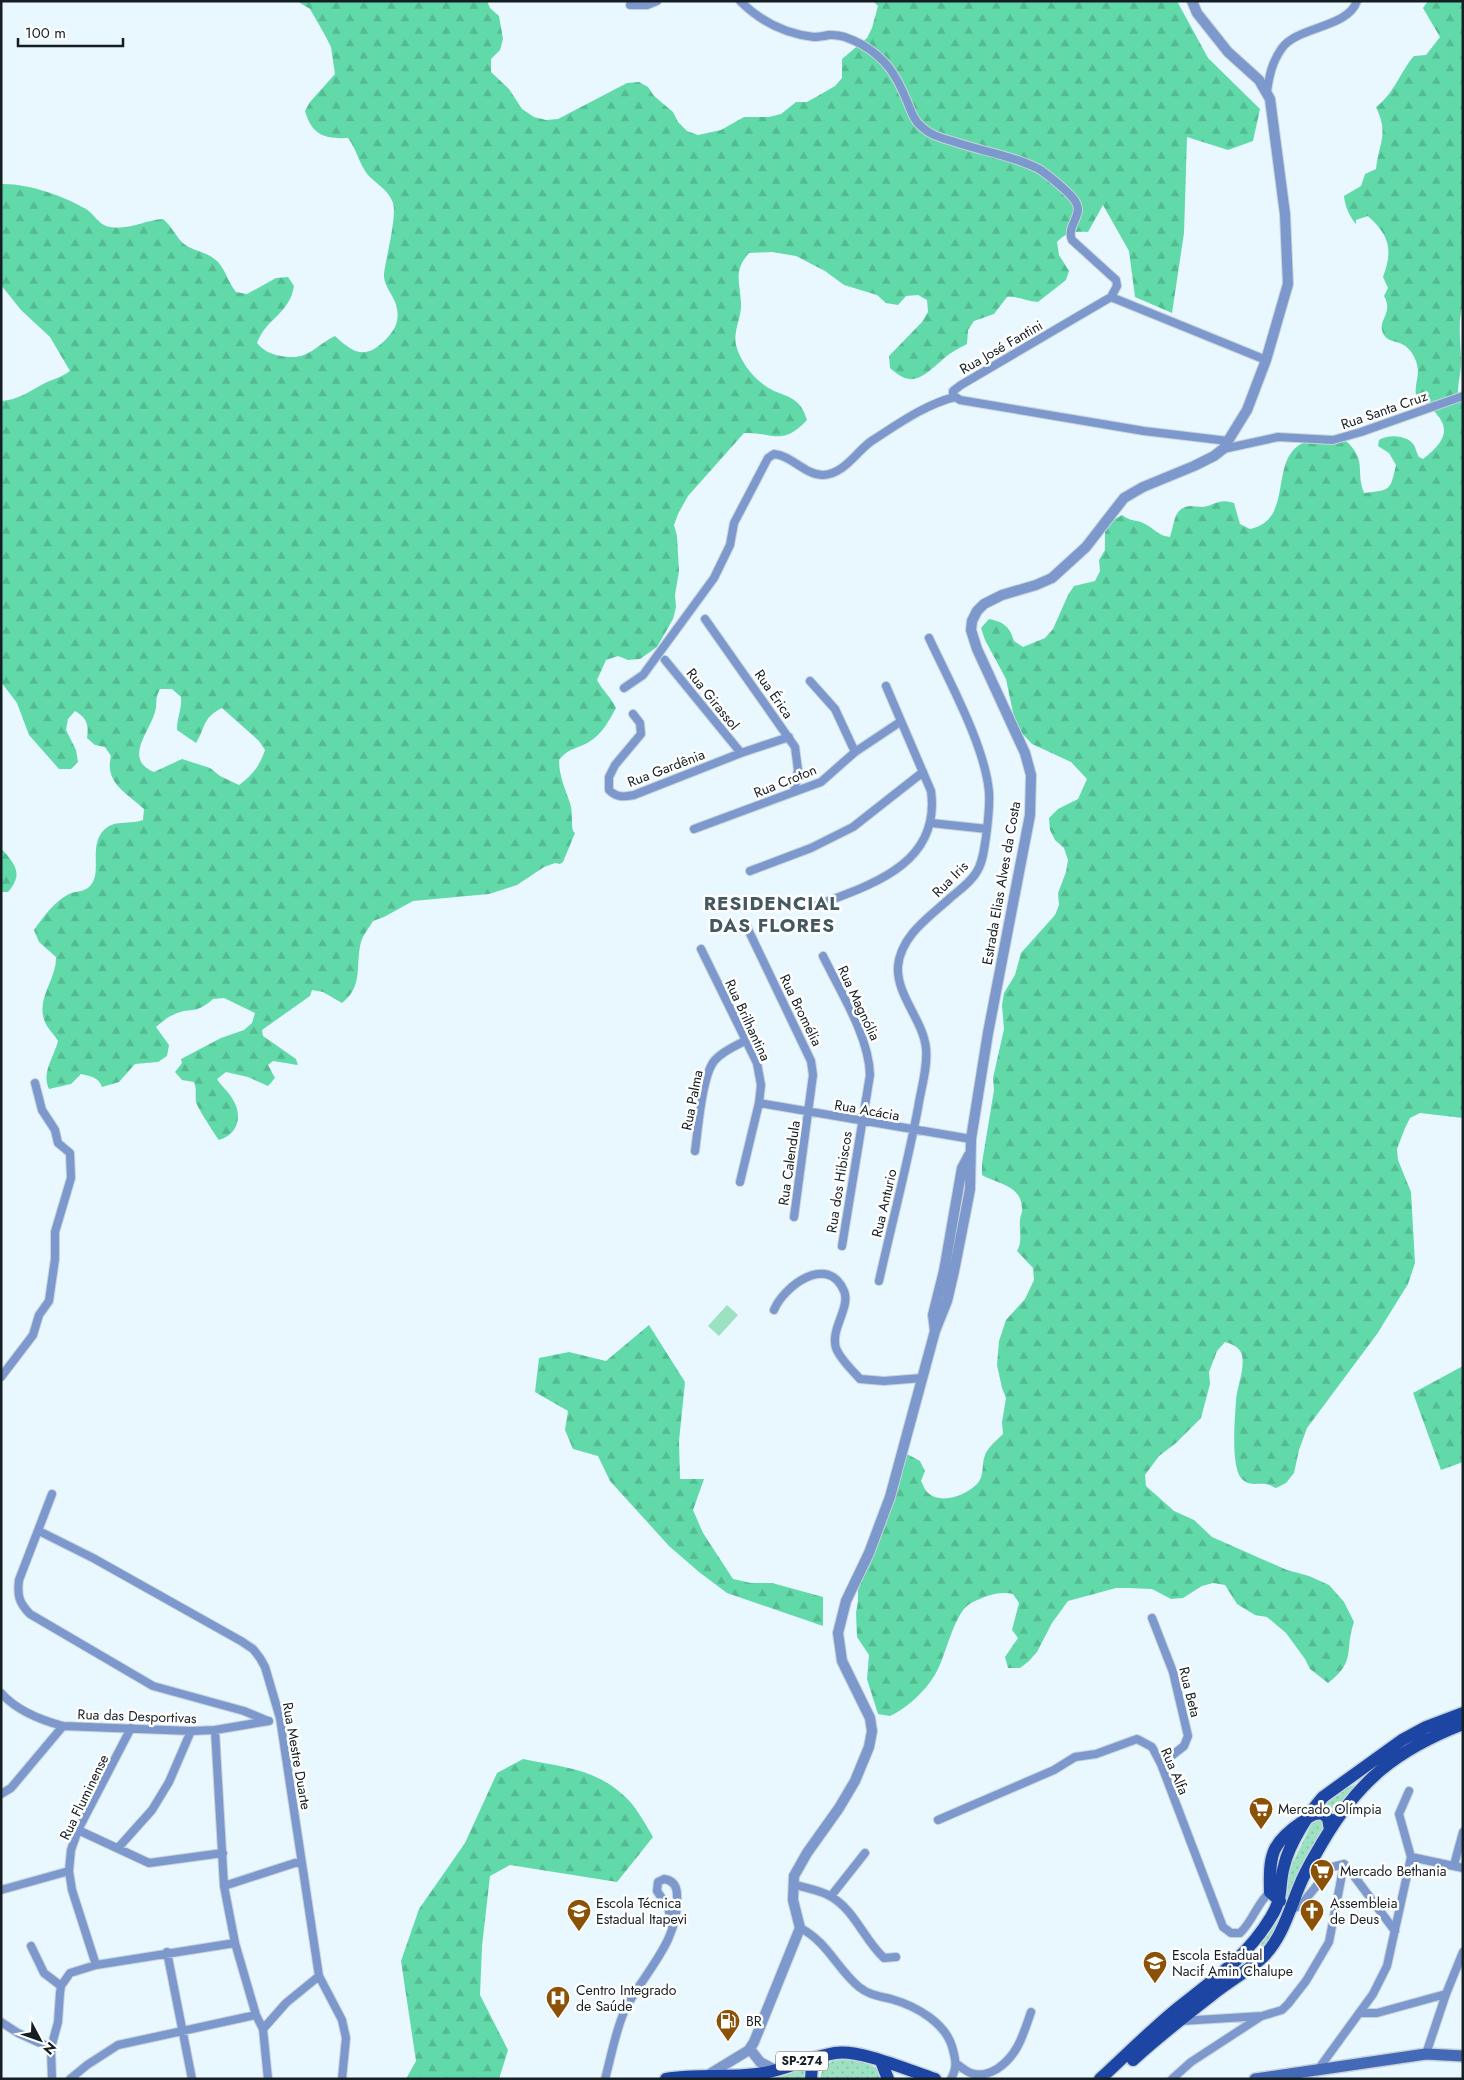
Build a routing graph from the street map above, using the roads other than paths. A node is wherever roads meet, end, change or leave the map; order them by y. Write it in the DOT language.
graph roads {
  1 [pos="657,1"];
  2 [pos="740,1"];
  3 [pos="1192,1"];
  4 [pos="1357,1"];
  5 [pos="630,5"];
  6 [pos="1266,92"];
  7 [pos="1111,297"];
  8 [pos="1266,360"];
  9 [pos="1463,396"];
  10 [pos="955,397"];
  11 [pos="1225,445"];
  12 [pos="705,619"];
  13 [pos="930,638"];
  14 [pos="665,660"];
  15 [pos="810,681"];
  16 [pos="886,686"];
  17 [pos="624,688"];
  18 [pos="634,714"];
  19 [pos="900,722"];
  20 [pos="789,737"];
  21 [pos="855,752"];
  22 [pos="741,753"];
  23 [pos="923,772"];
  24 [pos="794,792"];
  25 [pos="931,823"];
  26 [pos="694,829"];
  27 [pos="987,829"];
  28 [pos="750,871"];
  29 [pos="815,906"];
  30 [pos="745,923"];
  31 [pos="701,949"];
  32 [pos="823,956"];
  33 [pos="745,1041"];
  34 [pos="35,1083"];
  35 [pos="759,1103"];
  36 [pos="809,1112"];
  37 [pos="862,1121"];
  38 [pos="914,1130"];
  39 [pos="970,1139"];
  40 [pos="695,1151"];
  41 [pos="740,1182"];
  42 [pos="794,1217"];
  43 [pos="842,1246"];
  44 [pos="879,1281"];
  45 [pos="774,1310"];
  46 [pos="1,1377"];
  47 [pos="922,1378"];
  48 [pos="52,1494"];
  49 [pos="39,1530"];
  50 [pos="1152,1618"];
  51 [pos="1,1693"];
  52 [pos="1463,1713"];
  53 [pos="280,1718"];
  54 [pos="268,1721"];
  55 [pos="1463,1724"];
  56 [pos="63,1726"];
  57 [pos="131,1728"];
  58 [pos="215,1730"];
  59 [pos="191,1732"];
  60 [pos="1161,1764"];
  61 [pos="1409,1791"];
  62 [pos="1,1794"];
  63 [pos="1310,1816"];
  64 [pos="938,1820"];
  65 [pos="78,1830"];
  66 [pos="1330,1830"];
  67 [pos="1463,1832"];
  68 [pos="118,1848"];
  69 [pos="223,1853"];
  70 [pos="865,1853"];
  71 [pos="1411,1857"];
  72 [pos="1272,1859"];
  73 [pos="301,1861"];
  74 [pos="1344,1864"];
  75 [pos="1454,1865"];
  76 [pos="1463,1868"];
  77 [pos="69,1871"];
  78 [pos="1282,1882"];
  79 [pos="793,1884"];
  80 [pos="224,1886"];
  81 [pos="1,1890"];
  82 [pos="1270,1892"];
  83 [pos="831,1896"];
  84 [pos="1280,1901"];
  85 [pos="1292,1909"];
  86 [pos="672,1926"];
  87 [pos="800,1928"];
  88 [pos="1394,1931"];
  89 [pos="235,1943"];
  90 [pos="1252,1945"];
  91 [pos="30,1946"];
  92 [pos="167,1952"];
  93 [pos="1463,1952"];
  94 [pos="1264,1956"];
  95 [pos="896,1957"];
  96 [pos="96,1965"];
  97 [pos="319,1976"];
  98 [pos="62,1986"];
  99 [pos="1446,1994"];
  100 [pos="1031,2012"];
  101 [pos="1359,2013"];
  102 [pos="256,2015"];
  103 [pos="1262,2016"];
  104 [pos="1,2022"];
  105 [pos="1179,2022"];
  106 [pos="263,2029"];
  107 [pos="183,2031"];
  108 [pos="51,2048"];
  109 [pos="750,2049"];
  110 [pos="1426,2054"];
  111 [pos="1463,2056"];
  112 [pos="817,2057"];
  113 [pos="881,2061"];
  114 [pos="957,2064"];
  115 [pos="774,2070"];
  116 [pos="1317,2071"];
  117 [pos="708,2075"];
  118 [pos="52,2079"];
  119 [pos="70,2079"];
  120 [pos="192,2079"];
  121 [pos="268,2079"];
  122 [pos="342,2079"];
  123 [pos="605,2079"];
  124 [pos="666,2079"];
  125 [pos="811,2079"];
  126 [pos="888,2079"];
  127 [pos="935,2079"];
  128 [pos="951,2079"];
  129 [pos="1100,2079"];
  130 [pos="1110,2079"];
  131 [pos="1172,2079"];
  132 [pos="1255,2079"];
  1 -- 5 [label="street"];
  2 -- 7 [label="street"];
  3 -- 6 [label="street, Estrada Elias Alves da Costa"];
  4 -- 6 [label="street"];
  6 -- 8 [label="street, Estrada Elias Alves da Costa"];
  7 -- 8 [label="street"];
  7 -- 10 [label="street, Rua José Fantini"];
  8 -- 11 [label="street, Estrada Elias Alves da Costa"];
  9 -- 11 [label="street, Rua Santa Cruz"];
  10 -- 11 [label="street"];
  10 -- 17 [label="street"];
  11 -- 39 [label="street, Estrada Elias Alves da Costa"];
  12 -- 20 [label="street, Rua Érica"];
  13 -- 27 [label="street, Rua Iris"];
  14 -- 22 [label="street, Rua Girassol"];
  15 -- 21 [label="street"];
  16 -- 19 [label="street"];
  18 -- 22 [label="street, Rua Gardênia"];
  19 -- 21 [label="street, Rua Croton"];
  19 -- 23 [label="street"];
  20 -- 22 [label="street, Rua Gardênia"];
  20 -- 24 [label="street, Rua Érica"];
  21 -- 24 [label="street, Rua Croton"];
  23 -- 25 [label="street"];
  23 -- 28 [label="street"];
  24 -- 26 [label="street, Rua Croton"];
  25 -- 27 [label="street"];
  25 -- 29 [label="street"];
  27 -- 38 [label="street, Rua Iris"];
  30 -- 36 [label="street, Rua Bromélia"];
  31 -- 33 [label="street, Rua Brilhantina"];
  32 -- 37 [label="street, Rua Magnólia"];
  33 -- 35 [label="street, Rua Brilhantina"];
  33 -- 40 [label="street, Rua Palma"];
  34 -- 46 [label="street"];
  35 -- 36 [label="street, Rua Acácia"];
  35 -- 41 [label="street, Rua Brilhantina"];
  36 -- 37 [label="street, Rua Acácia"];
  36 -- 42 [label="street, Rua Calendula"];
  37 -- 38 [label="street, Rua Acácia"];
  37 -- 43 [label="street, Rua dos Hibiscos"];
  38 -- 39 [label="street, Rua Acácia"];
  38 -- 44 [label="street, Rua Anturio"];
  39 -- 47 [label="street, Estrada Elias Alves da Costa"];
  45 -- 47 [label="street"];
  47 -- 79 [label="street, Estrada Elias Alves da Costa"];
  48 -- 49 [label="street"];
  49 -- 53 [label="street, Rua Mestre Duarte"];
  49 -- 54 [label="street"];
  50 -- 60 [label="street, Rua Beta"];
  51 -- 56 [label="street, Rua das Desportivas"];
  52 -- 63 [label="main road"];
  53 -- 54 [label="street, Rua das Desportivas"];
  53 -- 73 [label="street, Rua Mestre Duarte"];
  54 -- 58 [label="street, Rua das Desportivas"];
  55 -- 66 [label="main road"];
  56 -- 57 [label="street, Rua das Desportivas"];
  56 -- 62 [label="street"];
  57 -- 59 [label="street, Rua das Desportivas"];
  57 -- 65 [label="street, Rua Fluminense"];
  58 -- 59 [label="street, Rua das Desportivas"];
  58 -- 69 [label="street"];
  59 -- 68 [label="street"];
  60 -- 64 [label="street, Rua Alfa"];
  60 -- 82 [label="street, Rua Alfa"];
  61 -- 71 [label="street"];
  63 -- 66 [label="main road"];
  63 -- 72 [label="main road"];
  63 -- 78 [label="main road"];
  65 -- 68 [label="street"];
  65 -- 77 [label="street, Rua Fluminense"];
  66 -- 85 [label="main road"];
  67 -- 75 [label="street"];
  68 -- 69 [label="street"];
  69 -- 80 [label="street"];
  70 -- 83 [label="street"];
  71 -- 75 [label="street"];
  71 -- 88 [label="street"];
  72 -- 78 [label="main road"];
  72 -- 82 [label="main road"];
  73 -- 80 [label="street"];
  73 -- 97 [label="street, Rua Mestre Duarte"];
  74 -- 85 [label="street"];
  74 -- 88 [label="street"];
  74 -- 103 [label="street"];
  75 -- 76 [label="street"];
  77 -- 81 [label="street"];
  77 -- 96 [label="street, Rua Fluminense"];
  78 -- 84 [label="main road"];
  79 -- 83 [label="street"];
  79 -- 87 [label="street, Estrada Elias Alves da Costa"];
  80 -- 89 [label="street"];
  82 -- 84 [label="main road"];
  83 -- 95 [label="street"];
  84 -- 90 [label="main road"];
  85 -- 94 [label="main road"];
  86 -- 86 [label="street"];
  86 -- 123 [label="street"];
  87 -- 109 [label="street"];
  87 -- 114 [label="street"];
  88 -- 101 [label="street"];
  89 -- 92 [label="street"];
  89 -- 102 [label="street"];
  90 -- 94 [label="main road"];
  90 -- 129 [label="main road"];
  91 -- 98 [label="street"];
  92 -- 96 [label="street"];
  92 -- 107 [label="street"];
  93 -- 99 [label="street"];
  94 -- 105 [label="main road"];
  96 -- 98 [label="street"];
  97 -- 106 [label="street"];
  97 -- 122 [label="street, Rua Mestre Duarte"];
  98 -- 108 [label="street"];
  99 -- 101 [label="street"];
  99 -- 110 [label="street"];
  100 -- 114 [label="street"];
  101 -- 116 [label="street"];
  102 -- 106 [label="street"];
  102 -- 107 [label="street"];
  103 -- 105 [label="street"];
  103 -- 131 [label="street"];
  104 -- 108 [label="street"];
  105 -- 130 [label="main road"];
  106 -- 121 [label="street"];
  107 -- 119 [label="street"];
  107 -- 120 [label="street"];
  108 -- 118 [label="street"];
  109 -- 115 [label="street"];
  109 -- 117 [label="street"];
  110 -- 111 [label="main road"];
  110 -- 116 [label="main road"];
  112 -- 113 [label="main road, SP-274"];
  112 -- 115 [label="main road, SP-274"];
  112 -- 125 [label="main road"];
  113 -- 126 [label="main road"];
  113 -- 127 [label="main road, SP-274"];
  114 -- 128 [label="street"];
  115 -- 117 [label="main road, SP-274"];
  116 -- 132 [label="main road"];
  117 -- 124 [label="main road, SP-274"];
}
